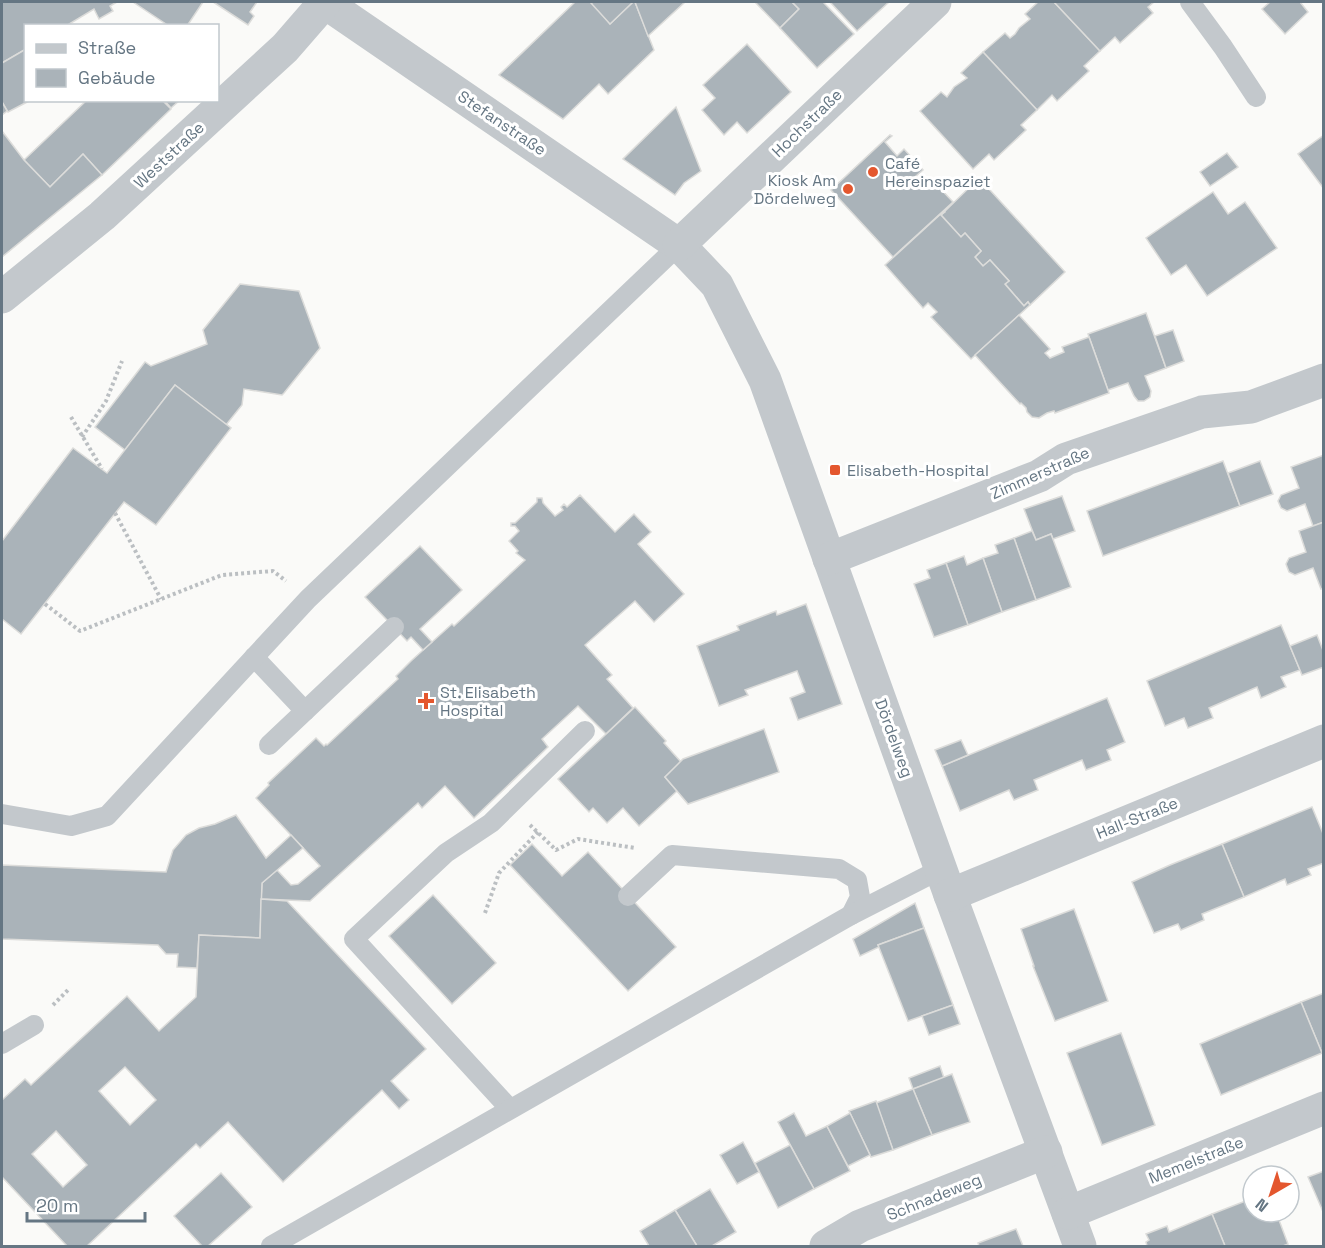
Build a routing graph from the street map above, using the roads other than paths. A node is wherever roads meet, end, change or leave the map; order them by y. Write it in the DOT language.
graph roads {
  1 [pos="325,2"];
  2 [pos="935,2"];
  3 [pos="1190,2"];
  4 [pos="1256,97"];
  5 [pos="679,245"];
  6 [pos="2,297"];
  7 [pos="1323,380"];
  8 [pos="829,559"];
  9 [pos="394,627"];
  10 [pos="254,657"];
  11 [pos="305,711"];
  12 [pos="585,731"];
  13 [pos="1323,741"];
  14 [pos="269,745"];
  15 [pos="2,814"];
  16 [pos="945,882"];
  17 [pos="628,896"];
  18 [pos="850,915"];
  19 [pos="34,1025"];
  20 [pos="2,1044"];
  21 [pos="1323,1108"];
  22 [pos="510,1109"];
  23 [pos="1046,1152"];
  24 [pos="1068,1213"];
  25 [pos="271,1246"];
  26 [pos="826,1246"];
  27 [pos="1080,1246"];
  1 -- 5 [label="street, Stefanstraße"];
  1 -- 6 [label="street, Weststraße"];
  2 -- 5 [label="street, Hochstraße"];
  3 -- 4 [label="lane"];
  5 -- 8 [label="street, Dördelweg"];
  5 -- 10 [label="lane"];
  7 -- 8 [label="street, Zimmerstraße"];
  8 -- 16 [label="street, Dördelweg"];
  9 -- 11 [label="lane"];
  10 -- 11 [label="lane"];
  10 -- 15 [label="lane"];
  11 -- 14 [label="lane"];
  12 -- 22 [label="lane"];
  13 -- 16 [label="street, Hall-Straße"];
  16 -- 18 [label="lane"];
  16 -- 23 [label="street, Dördelweg"];
  17 -- 18 [label="lane"];
  18 -- 22 [label="lane"];
  19 -- 20 [label="lane"];
  21 -- 24 [label="street, Memelstraße"];
  22 -- 25 [label="lane"];
  23 -- 24 [label="street, Dördelweg"];
  23 -- 26 [label="street, Schnadeweg"];
  24 -- 27 [label="street, Dördelweg"];
}
